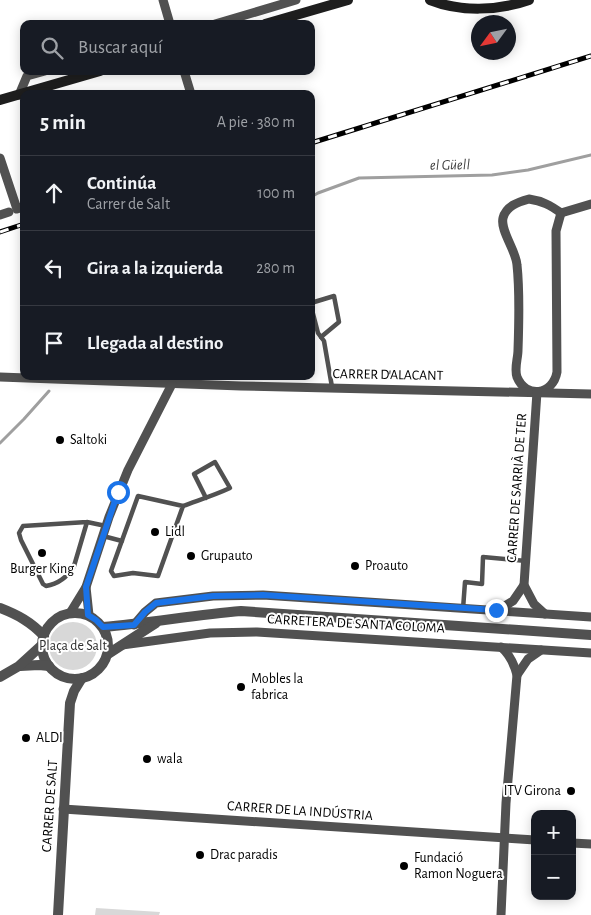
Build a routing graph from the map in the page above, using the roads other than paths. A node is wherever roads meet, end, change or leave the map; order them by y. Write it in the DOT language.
graph roads {
  1 [pos="163,0"];
  2 [pos="296,0"];
  3 [pos="348,0"];
  4 [pos="430,0"];
  5 [pos="448,0"];
  6 [pos="529,0"];
  7 [pos="458,6"];
  8 [pos="169,20"];
  9 [pos="228,20"];
  10 [pos="284,20"];
  11 [pos="31,75"];
  12 [pos="86,75"];
  13 [pos="185,75"];
  14 [pos="21,90"];
  15 [pos="36,90"];
  16 [pos="190,90"];
  17 [pos="19,95"];
  18 [pos="0,100"];
  19 [pos="0,158"];
  20 [pos="591,204"];
  21 [pos="13,211"];
  22 [pos="560,213"];
  23 [pos="315,303"];
  24 [pos="315,320"];
  25 [pos="321,337"];
  26 [pos="0,377"];
  27 [pos="20,378"];
  28 [pos="74,380"];
  29 [pos="172,384"];
  30 [pos="332,387"];
  31 [pos="537,392"];
  32 [pos="591,394"];
  33 [pos="206,498"];
  34 [pos="183,506"];
  35 [pos="87,522"];
  36 [pos="106,526"];
  37 [pos="103,536"];
  38 [pos="122,541"];
  39 [pos="526,561"];
  40 [pos="524,585"];
  41 [pos="86,587"];
  42 [pos="0,608"];
  43 [pos="463,609"];
  44 [pos="496,610"];
  45 [pos="70,613"];
  46 [pos="546,614"];
  47 [pos="88,615"];
  48 [pos="591,617"];
  49 [pos="23,618"];
  50 [pos="159,622"];
  51 [pos="51,623"];
  52 [pos="134,625"];
  53 [pos="103,627"];
  54 [pos="591,635"];
  55 [pos="43,641"];
  56 [pos="119,646"];
  57 [pos="501,647"];
  58 [pos="541,650"];
  59 [pos="591,653"];
  60 [pos="108,654"];
  61 [pos="19,666"];
  62 [pos="49,666"];
  63 [pos="517,675"];
  64 [pos="61,676"];
  65 [pos="0,677"];
  66 [pos="82,678"];
  67 [pos="70,699"];
  68 [pos="63,809"];
  69 [pos="506,838"];
  70 [pos="531,840"];
  71 [pos="576,843"];
  72 [pos="591,844"];
  73 [pos="58,915"];
  74 [pos="502,915"];
  1 -- 8 [label="street"];
  2 -- 9 [label="street"];
  3 -- 10 [label="main road"];
  4 -- 7 [label="main road"];
  5 -- 7 [label="main road"];
  6 -- 7 [label="main road"];
  11 -- 14 [label="street"];
  12 -- 15 [label="main road"];
  13 -- 16 [label="street"];
  17 -- 18 [label="main road"];
  19 -- 21 [label="street"];
  20 -- 22 [label="street"];
  22 -- 31 [label="street"];
  22 -- 31 [label="street"];
  23 -- 25 [label="lane"];
  24 -- 25 [label="lane"];
  25 -- 30 [label="lane"];
  26 -- 27 [label="street, CARRER D'ALACANT"];
  28 -- 29 [label="street, CARRER D'ALACANT"];
  29 -- 30 [label="street, CARRER D'ALACANT"];
  29 -- 36 [label="street"];
  30 -- 31 [label="street, CARRER D'ALACANT"];
  31 -- 32 [label="street, CARRER D'ALACANT"];
  31 -- 39 [label="street, CARRER DE SARRIÀ DE TER"];
  33 -- 33 [label="lane"];
  33 -- 34 [label="lane"];
  34 -- 38 [label="lane"];
  34 -- 38 [label="lane"];
  35 -- 35 [label="lane"];
  35 -- 36 [label="lane"];
  36 -- 37 [label="street"];
  37 -- 38 [label="lane"];
  37 -- 41 [label="street"];
  39 -- 40 [label="street, CARRER DE SARRIÀ DE TER"];
  39 -- 43 [label="lane"];
  40 -- 44 [label="street"];
  40 -- 46 [label="street"];
  41 -- 45 [label="street"];
  41 -- 47 [label="street"];
  42 -- 49 [label="street"];
  43 -- 44 [label="street, CARRETERA DE SANTA COLOMA"];
  43 -- 52 [label="street, CARRETERA DE SANTA COLOMA"];
  44 -- 46 [label="street, CARRETERA DE SANTA COLOMA"];
  45 -- 47 [label="street"];
  45 -- 51 [label="street"];
  46 -- 48 [label="street, CARRETERA DE SANTA COLOMA"];
  47 -- 53 [label="street"];
  49 -- 51 [label="street"];
  49 -- 55 [label="street"];
  50 -- 52 [label="street, CARRETERA DE SANTA COLOMA"];
  50 -- 54 [label="street, CARRETERA DE SANTA COLOMA"];
  50 -- 56 [label="street, CARRETERA DE SANTA COLOMA"];
  51 -- 55 [label="street"];
  52 -- 53 [label="street, CARRETERA DE SANTA COLOMA"];
  53 -- 60 [label="street"];
  55 -- 61 [label="street"];
  55 -- 62 [label="street"];
  56 -- 57 [label="street, CARRETERA DE SANTA COLOMA"];
  56 -- 60 [label="street, CARRETERA DE SANTA COLOMA"];
  57 -- 58 [label="street, CARRETERA DE SANTA COLOMA"];
  57 -- 63 [label="street"];
  58 -- 59 [label="street, CARRETERA DE SANTA COLOMA"];
  58 -- 63 [label="street"];
  60 -- 66 [label="street"];
  61 -- 62 [label="street"];
  61 -- 65 [label="street"];
  62 -- 64 [label="street"];
  63 -- 69 [label="street"];
  64 -- 66 [label="street"];
  64 -- 67 [label="street, CARRER DE SALT"];
  66 -- 67 [label="street, CARRER DE SALT"];
  67 -- 68 [label="street, CARRER DE SALT"];
  68 -- 69 [label="street, CARRER DE LA INDÚSTRIA"];
  68 -- 73 [label="street, CARRER DE SALT"];
  69 -- 70 [label="street, CARRER DE LA INDÚSTRIA"];
  69 -- 74 [label="street"];
  71 -- 72 [label="street"];
}
